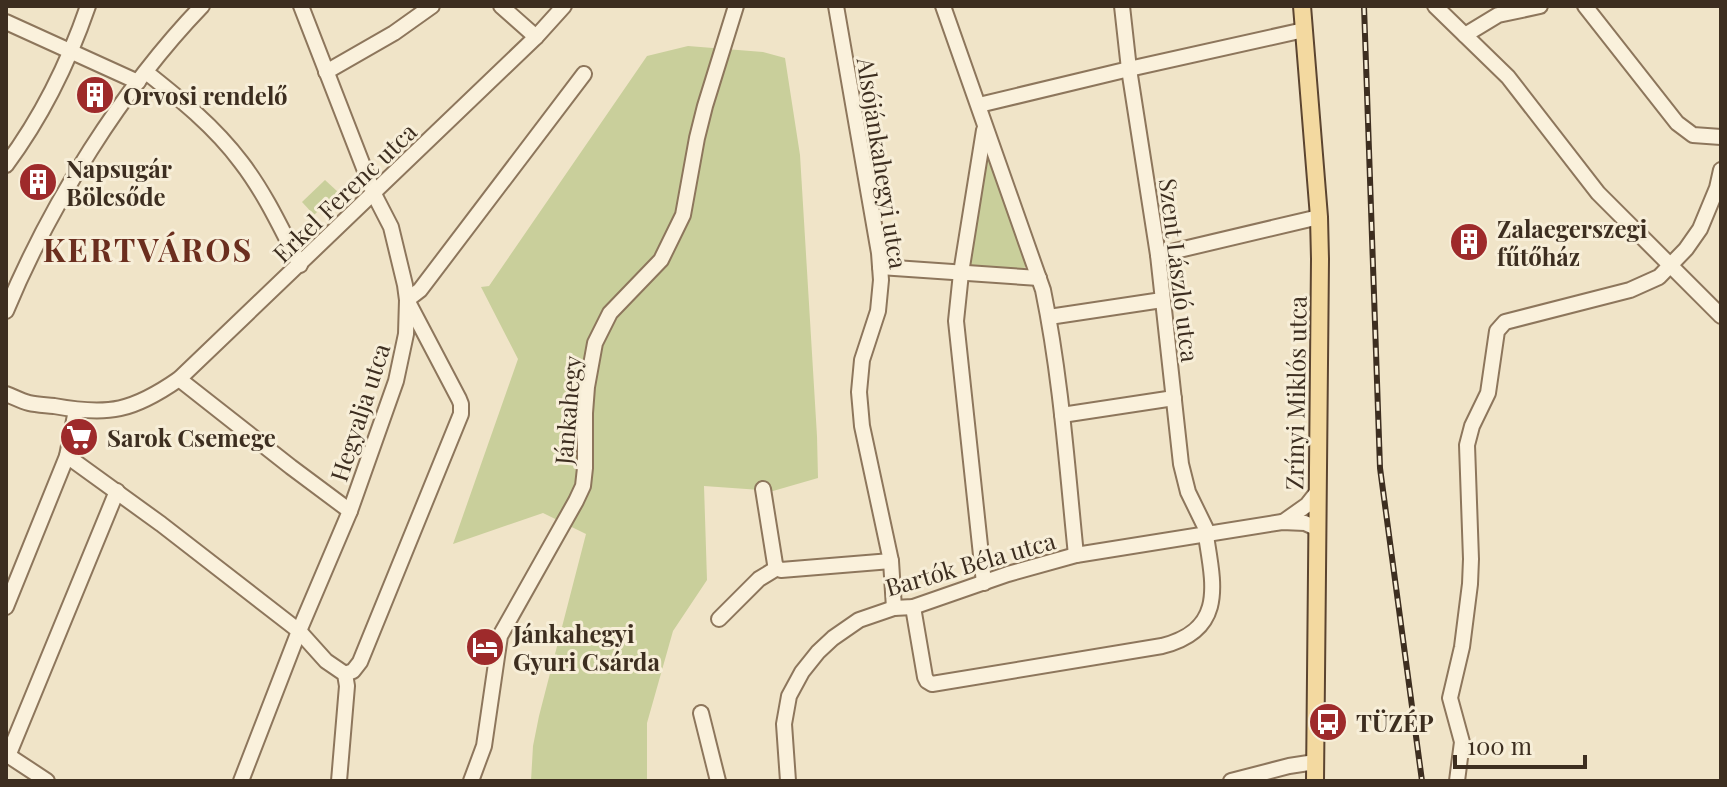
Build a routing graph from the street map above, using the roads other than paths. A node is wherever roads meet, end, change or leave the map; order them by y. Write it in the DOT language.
graph roads {
  1 [pos="88,6"];
  2 [pos="202,6"];
  3 [pos="301,6"];
  4 [pos="432,6"];
  5 [pos="501,6"];
  6 [pos="564,6"];
  7 [pos="736,6"];
  8 [pos="836,6"];
  9 [pos="943,6"];
  10 [pos="1122,6"];
  11 [pos="1302,6"];
  12 [pos="1435,6"];
  13 [pos="1540,6"];
  14 [pos="1585,6"];
  15 [pos="6,22"];
  16 [pos="1304,30"];
  17 [pos="1465,35"];
  18 [pos="536,37"];
  19 [pos="70,50"];
  20 [pos="1129,69"];
  21 [pos="326,72"];
  22 [pos="584,74"];
  23 [pos="142,77"];
  24 [pos="979,105"];
  25 [pos="985,126"];
  26 [pos="1721,137"];
  27 [pos="6,165"];
  28 [pos="1721,170"];
  29 [pos="374,194"];
  30 [pos="1319,217"];
  31 [pos="1158,255"];
  32 [pos="300,265"];
  33 [pos="1671,266"];
  34 [pos="880,267"];
  35 [pos="961,273"];
  36 [pos="1039,278"];
  37 [pos="407,300"];
  38 [pos="1162,300"];
  39 [pos="6,311"];
  40 [pos="1721,316"];
  41 [pos="1049,317"];
  42 [pos="179,379"];
  43 [pos="6,394"];
  44 [pos="1174,398"];
  45 [pos="76,410"];
  46 [pos="1062,415"];
  47 [pos="67,456"];
  48 [pos="763,489"];
  49 [pos="117,491"];
  50 [pos="1318,491"];
  51 [pos="350,511"];
  52 [pos="1282,522"];
  53 [pos="1318,529"];
  54 [pos="1208,535"];
  55 [pos="1076,555"];
  56 [pos="891,561"];
  57 [pos="777,568"];
  58 [pos="984,583"];
  59 [pos="6,607"];
  60 [pos="913,607"];
  61 [pos="894,608"];
  62 [pos="719,619"];
  63 [pos="299,631"];
  64 [pos="345,674"];
  65 [pos="701,713"];
  66 [pos="7,755"];
  67 [pos="1315,762"];
  68 [pos="47,781"];
  69 [pos="241,781"];
  70 [pos="339,781"];
  71 [pos="471,781"];
  72 [pos="718,781"];
  73 [pos="788,781"];
  74 [pos="1231,781"];
  75 [pos="1315,781"];
  76 [pos="1457,781"];
  1 -- 19 [label="street"];
  2 -- 23 [label="street"];
  3 -- 21 [label="street, Hegyalja utca"];
  4 -- 21 [label="street"];
  5 -- 18 [label="street"];
  6 -- 18 [label="street, Erkel Ferenc utca"];
  7 -- 71 [label="street, Jánkahegy"];
  8 -- 34 [label="street, Alsójánkahegyi utca"];
  9 -- 24 [label="street"];
  10 -- 20 [label="street, Szent László utca"];
  11 -- 16 [label="main road, Zrínyi Miklós utca"];
  12 -- 17 [label="street"];
  13 -- 17 [label="street"];
  14 -- 26 [label="street"];
  15 -- 19 [label="street"];
  16 -- 20 [label="street"];
  16 -- 30 [label="main road, Zrínyi Miklós utca"];
  17 -- 33 [label="street"];
  18 -- 29 [label="street, Erkel Ferenc utca"];
  19 -- 23 [label="street"];
  19 -- 27 [label="street"];
  20 -- 24 [label="street"];
  20 -- 31 [label="street, Szent László utca"];
  21 -- 29 [label="street, Hegyalja utca"];
  22 -- 37 [label="street"];
  23 -- 32 [label="street"];
  23 -- 39 [label="street"];
  24 -- 25 [label="street"];
  25 -- 35 [label="street"];
  25 -- 36 [label="street"];
  28 -- 33 [label="street"];
  29 -- 32 [label="street, Erkel Ferenc utca"];
  29 -- 37 [label="street, Hegyalja utca"];
  30 -- 31 [label="street"];
  30 -- 50 [label="main road, Zrínyi Miklós utca"];
  31 -- 38 [label="street, Szent László utca"];
  32 -- 42 [label="street, Erkel Ferenc utca"];
  33 -- 40 [label="street"];
  33 -- 76 [label="street"];
  34 -- 35 [label="street"];
  34 -- 56 [label="street, Alsójánkahegyi utca"];
  35 -- 36 [label="street"];
  35 -- 58 [label="street"];
  36 -- 41 [label="street"];
  37 -- 51 [label="street, Hegyalja utca"];
  37 -- 64 [label="street"];
  38 -- 41 [label="street"];
  38 -- 44 [label="street, Szent László utca"];
  41 -- 46 [label="street"];
  42 -- 45 [label="street, Erkel Ferenc utca"];
  42 -- 51 [label="street"];
  43 -- 45 [label="street, Erkel Ferenc utca"];
  44 -- 46 [label="street"];
  44 -- 54 [label="street, Szent László utca"];
  45 -- 47 [label="street"];
  46 -- 55 [label="street"];
  47 -- 49 [label="street"];
  47 -- 59 [label="street"];
  48 -- 57 [label="street"];
  49 -- 63 [label="street"];
  49 -- 66 [label="street"];
  50 -- 52 [label="street"];
  50 -- 53 [label="main road, Zrínyi Miklós utca"];
  51 -- 63 [label="street, Hegyalja utca"];
  52 -- 53 [label="street"];
  52 -- 54 [label="street, Bartók Béla utca"];
  53 -- 67 [label="main road, Zrínyi Miklós utca"];
  54 -- 55 [label="street, Bartók Béla utca"];
  54 -- 60 [label="street, Szent László utca"];
  55 -- 58 [label="street, Bartók Béla utca"];
  56 -- 57 [label="street"];
  56 -- 61 [label="street, Alsójánkahegyi utca"];
  57 -- 62 [label="street"];
  58 -- 60 [label="street, Bartók Béla utca"];
  60 -- 61 [label="street, Bartók Béla utca"];
  61 -- 73 [label="street, Bartók Béla utca"];
  63 -- 64 [label="street"];
  63 -- 69 [label="street, Hegyalja utca"];
  64 -- 70 [label="street"];
  65 -- 72 [label="street"];
  66 -- 68 [label="street"];
  67 -- 74 [label="street"];
  67 -- 75 [label="main road, Zrínyi Miklós utca"];
}
